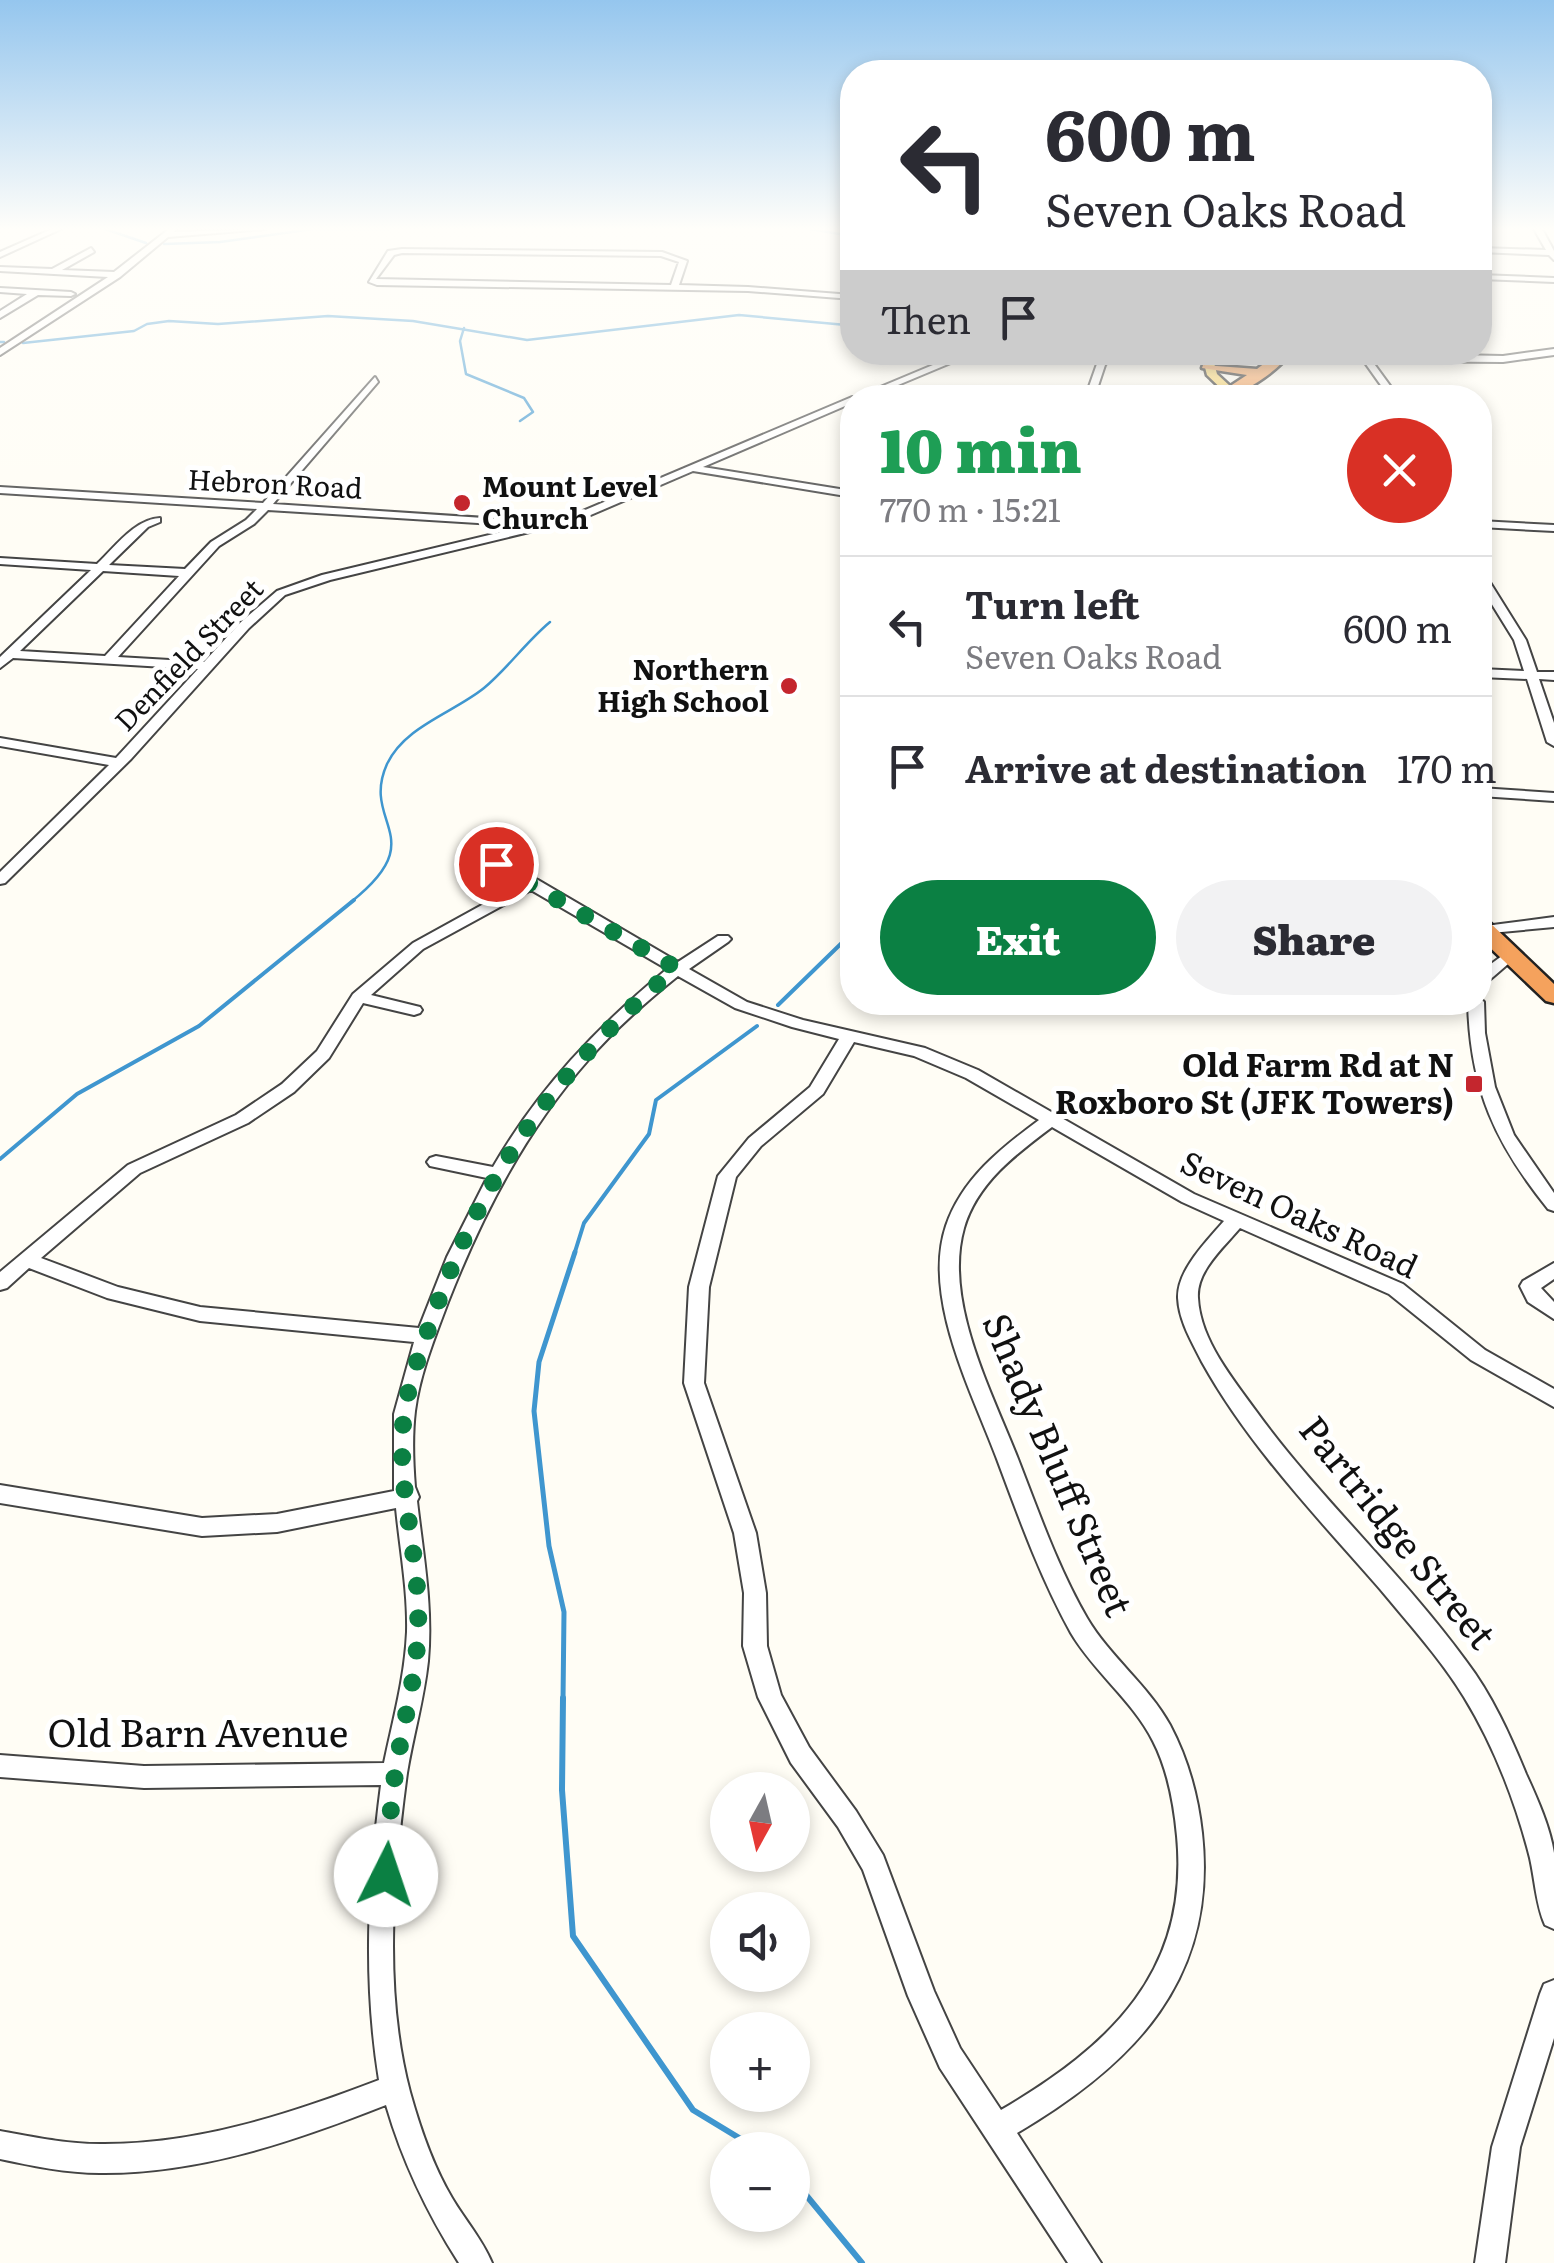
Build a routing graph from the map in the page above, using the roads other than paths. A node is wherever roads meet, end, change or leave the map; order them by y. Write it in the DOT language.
graph roads {
  1 [pos="24,335"];
  2 [pos="0,352"];
  3 [pos="1553,353"];
  4 [pos="1492,360"];
  5 [pos="940,365"];
  6 [pos="1217,365"];
  7 [pos="1274,365"];
  8 [pos="1276,365"];
  9 [pos="1258,372"];
  10 [pos="375,380"];
  11 [pos="891,385"];
  12 [pos="1241,385"];
  13 [pos="1263,385"];
  14 [pos="840,406"];
  15 [pos="691,468"];
  16 [pos="0,490"];
  17 [pos="840,492"];
  18 [pos="266,506"];
  19 [pos="156,520"];
  20 [pos="1492,525"];
  21 [pos="547,526"];
  22 [pos="1554,528"];
  23 [pos="0,561"];
  24 [pos="100,568"];
  25 [pos="188,573"];
  26 [pos="1492,603"];
  27 [pos="11,654"];
  28 [pos="108,660"];
  29 [pos="0,664"];
  30 [pos="206,666"];
  31 [pos="1492,673"];
  32 [pos="1532,674"];
  33 [pos="1554,676"];
  34 [pos="0,742"];
  35 [pos="1554,742"];
  36 [pos="119,764"];
  37 [pos="1492,793"];
  38 [pos="1554,796"];
  39 [pos="496,864"];
  40 [pos="0,880"];
  41 [pos="533,883"];
  42 [pos="1554,922"];
  43 [pos="1492,925"];
  44 [pos="1492,936"];
  45 [pos="723,940"];
  46 [pos="1510,955"];
  47 [pos="676,968"];
  48 [pos="1492,970"];
  49 [pos="1554,996"];
  50 [pos="359,997"];
  51 [pos="414,1010"];
  52 [pos="1477,1015"];
  53 [pos="850,1036"];
  54 [pos="1052,1119"];
  55 [pos="436,1162"];
  56 [pos="497,1174"];
  57 [pos="1554,1204"];
  58 [pos="1235,1221"];
  59 [pos="26,1260"];
  60 [pos="1554,1270"];
  61 [pos="0,1282"];
  62 [pos="1554,1312"];
  63 [pos="426,1336"];
  64 [pos="1528,1384"];
  65 [pos="1554,1390"];
  66 [pos="1554,1399"];
  67 [pos="0,1494"];
  68 [pos="408,1498"];
  69 [pos="0,1766"];
  70 [pos="395,1774"];
  71 [pos="1554,1916"];
  72 [pos="1554,1994"];
  73 [pos="392,2090"];
  74 [pos="997,2128"];
  75 [pos="0,2145"];
  76 [pos="476,2263"];
  77 [pos="1086,2263"];
  78 [pos="1490,2263"];
  1 -- 2 [label="street"];
  3 -- 4 [label="street"];
  5 -- 11 [label="street, Denfield Street"];
  6 -- 9 [label="highway"];
  7 -- 9 [label="highway"];
  8 -- 13 [label="highway"];
  9 -- 12 [label="highway"];
  10 -- 18 [label="street"];
  14 -- 15 [label="street, Denfield Street"];
  15 -- 17 [label="street"];
  15 -- 21 [label="street, Denfield Street"];
  16 -- 18 [label="street, Hebron Road"];
  18 -- 21 [label="street, Hebron Road"];
  18 -- 25 [label="street"];
  19 -- 24 [label="street"];
  20 -- 22 [label="street"];
  21 -- 30 [label="street, Denfield Street"];
  23 -- 24 [label="street"];
  24 -- 25 [label="street"];
  24 -- 27 [label="street"];
  25 -- 28 [label="street"];
  26 -- 32 [label="street"];
  27 -- 28 [label="street"];
  27 -- 29 [label="street"];
  28 -- 30 [label="street"];
  30 -- 36 [label="street, Denfield Street"];
  31 -- 32 [label="street"];
  32 -- 33 [label="street"];
  32 -- 35 [label="street"];
  34 -- 36 [label="street"];
  36 -- 40 [label="street, Denfield Street"];
  37 -- 38 [label="street"];
  39 -- 41 [label="street, Seven Oaks Road"];
  41 -- 47 [label="street, Seven Oaks Road"];
  41 -- 50 [label="street"];
  42 -- 43 [label="street"];
  44 -- 46 [label="highway"];
  45 -- 47 [label="street"];
  46 -- 48 [label="street"];
  46 -- 49 [label="highway"];
  47 -- 53 [label="street, Seven Oaks Road"];
  47 -- 56 [label="street"];
  50 -- 51 [label="street"];
  50 -- 59 [label="street"];
  52 -- 57 [label="street"];
  53 -- 54 [label="street, Seven Oaks Road"];
  53 -- 74 [label="street"];
  54 -- 58 [label="street, Seven Oaks Road"];
  54 -- 74 [label="street, Shady Bluff Street"];
  55 -- 56 [label="street"];
  56 -- 63 [label="street"];
  58 -- 64 [label="street, Seven Oaks Road"];
  58 -- 71 [label="street, Partridge Street"];
  59 -- 61 [label="street"];
  59 -- 63 [label="street"];
  60 -- 62 [label="street"];
  63 -- 68 [label="street"];
  64 -- 65 [label="street, Seven Oaks Road"];
  64 -- 66 [label="street, Seven Oaks Road"];
  67 -- 68 [label="street"];
  68 -- 70 [label="street"];
  69 -- 70 [label="street, Old Barn Avenue"];
  70 -- 73 [label="street"];
  72 -- 78 [label="street"];
  73 -- 75 [label="street"];
  73 -- 76 [label="street"];
  74 -- 77 [label="street"];
}
